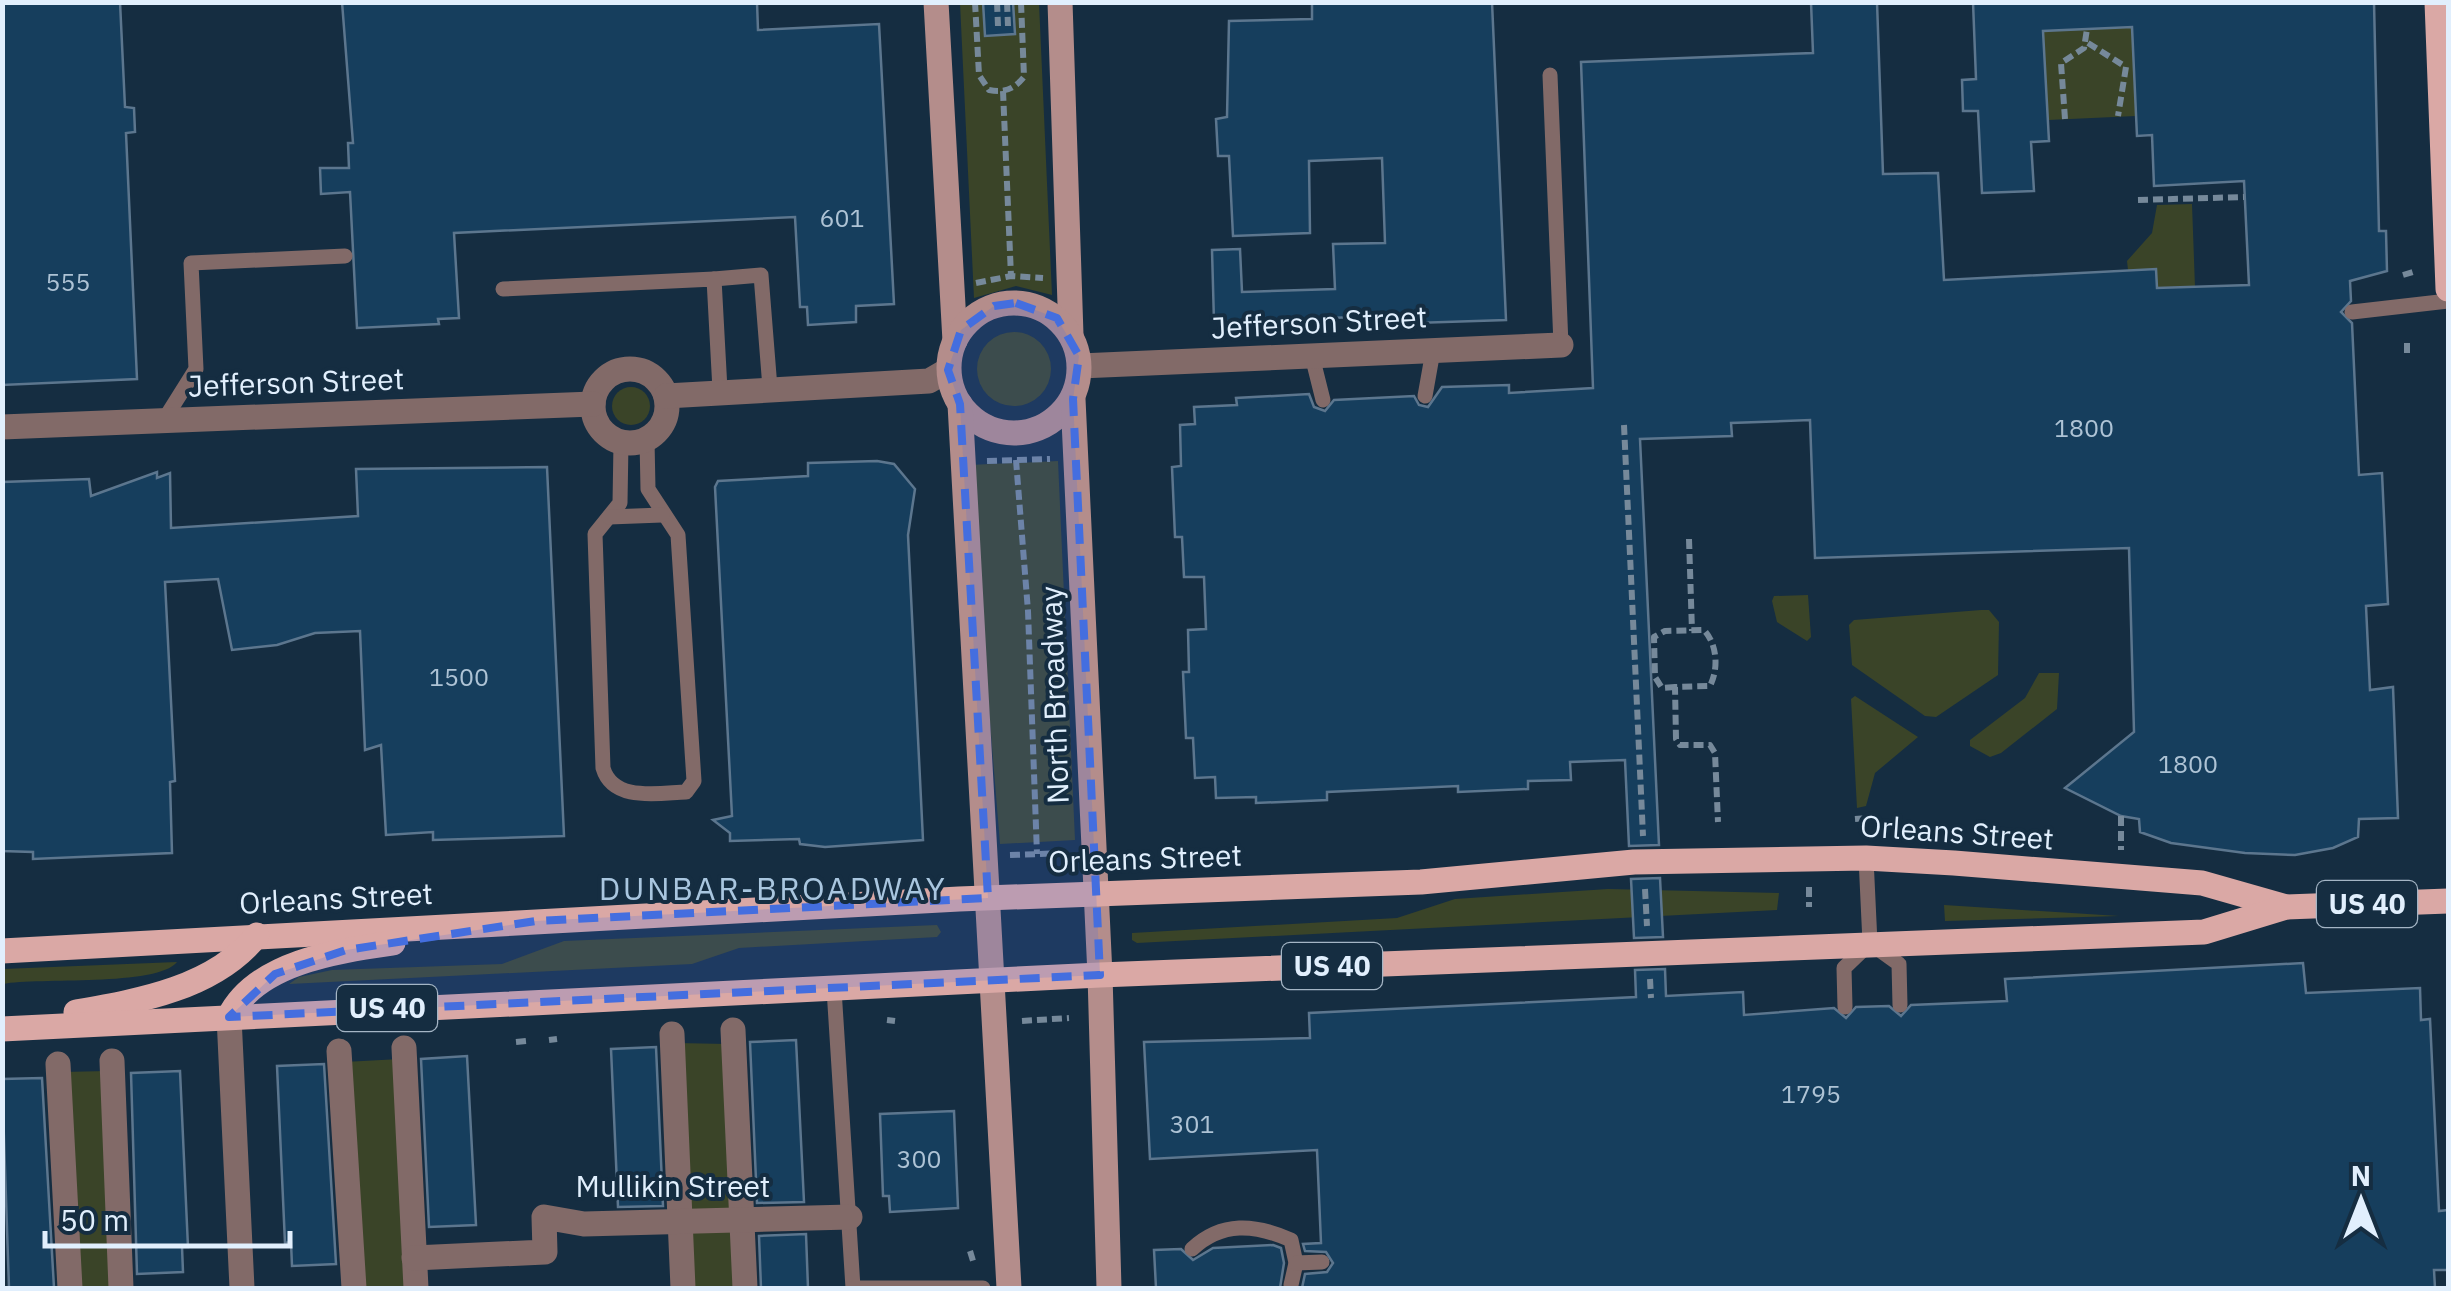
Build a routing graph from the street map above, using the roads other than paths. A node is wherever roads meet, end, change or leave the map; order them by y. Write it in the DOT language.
graph roads {
  1 [pos="936,2"];
  2 [pos="1060,2"];
  3 [pos="2436,2"];
  4 [pos="1550,76"];
  5 [pos="345,256"];
  6 [pos="714,279"];
  7 [pos="2448,289"];
  8 [pos="503,290"];
  9 [pos="2448,301"];
  10 [pos="2352,312"];
  11 [pos="1071,335"];
  12 [pos="955,341"];
  13 [pos="1560,345"];
  14 [pos="1433,350"];
  15 [pos="1312,356"];
  16 [pos="1080,366"];
  17 [pos="948,370"];
  18 [pos="770,388"];
  19 [pos="720,390"];
  20 [pos="666,396"];
  21 [pos="1425,396"];
  22 [pos="1073,399"];
  23 [pos="1323,400"];
  24 [pos="592,404"];
  25 [pos="960,404"];
  26 [pos="164,420"];
  27 [pos="2,426"];
  28 [pos="634,441"];
  29 [pos="662,515"];
  30 [pos="609,517"];
  31 [pos="1866,858"];
  32 [pos="1095,893"];
  33 [pos="988,898"];
  34 [pos="2448,901"];
  35 [pos="2286,908"];
  36 [pos="536,921"];
  37 [pos="258,935"];
  38 [pos="1870,944"];
  39 [pos="2,950"];
  40 [pos="1100,974"];
  41 [pos="994,980"];
  42 [pos="834,989"];
  43 [pos="1900,1005"];
  44 [pos="1845,1007"];
  45 [pos="228,1017"];
  46 [pos="2,1028"];
  47 [pos="733,1030"];
  48 [pos="672,1034"];
  49 [pos="404,1048"];
  50 [pos="339,1051"];
  51 [pos="112,1062"];
  52 [pos="58,1064"];
  53 [pos="850,1217"];
  54 [pos="742,1220"];
  55 [pos="681,1222"];
  56 [pos="1192,1249"];
  57 [pos="414,1258"];
  58 [pos="1322,1262"];
  59 [pos="1296,1263"];
  60 [pos="1291,1285"];
  61 [pos="70,1288"];
  62 [pos="121,1288"];
  63 [pos="242,1288"];
  64 [pos="354,1288"];
  65 [pos="416,1288"];
  66 [pos="683,1288"];
  67 [pos="745,1288"];
  68 [pos="854,1288"];
  69 [pos="984,1288"];
  70 [pos="1009,1288"];
  71 [pos="1109,1288"];
  1 -- 12 [label="main road"];
  2 -- 11 [label="main road"];
  3 -- 7 [label="main road"];
  4 -- 13 [label="lane"];
  5 -- 26 [label="lane"];
  6 -- 8 [label="lane"];
  6 -- 18 [label="lane"];
  6 -- 19 [label="lane"];
  9 -- 10 [label="lane"];
  11 -- 12 [label="main road"];
  11 -- 16 [label="main road"];
  12 -- 17 [label="main road"];
  13 -- 14 [label="street, Jefferson Street"];
  14 -- 15 [label="street, Jefferson Street"];
  14 -- 21 [label="lane"];
  15 -- 16 [label="street, Jefferson Street"];
  15 -- 23 [label="lane"];
  16 -- 22 [label="main road"];
  17 -- 18 [label="street"];
  17 -- 25 [label="main road"];
  18 -- 19 [label="street"];
  19 -- 20 [label="street"];
  20 -- 24 [label="street"];
  20 -- 28 [label="street"];
  22 -- 25 [label="main road"];
  22 -- 32 [label="main road, North Broadway"];
  24 -- 26 [label="street, Jefferson Street"];
  24 -- 28 [label="street"];
  25 -- 33 [label="main road"];
  26 -- 27 [label="street, Jefferson Street"];
  28 -- 29 [label="lane"];
  28 -- 30 [label="lane"];
  29 -- 30 [label="lane"];
  29 -- 30 [label="lane"];
  31 -- 32 [label="main road, Orleans Street / US 40"];
  31 -- 35 [label="main road, Orleans Street / US 40"];
  31 -- 38 [label="lane"];
  32 -- 33 [label="main road, Orleans Street / US 40"];
  32 -- 40 [label="main road, North Broadway"];
  33 -- 36 [label="main road, Orleans Street / US 40"];
  33 -- 41 [label="main road"];
  34 -- 35 [label="main road, Orleans Street / US 40"];
  35 -- 38 [label="main road, Orleans Street / US 40"];
  36 -- 37 [label="main road, Orleans Street / US 40"];
  36 -- 45 [label="main road"];
  37 -- 39 [label="main road, Orleans Street / US 40"];
  37 -- 46 [label="main road"];
  38 -- 40 [label="main road, Orleans Street / US 40"];
  38 -- 43 [label="lane"];
  38 -- 44 [label="lane"];
  40 -- 41 [label="main road, Orleans Street / US 40"];
  40 -- 71 [label="main road, North Broadway"];
  41 -- 42 [label="main road, Orleans Street / US 40"];
  41 -- 70 [label="main road"];
  42 -- 45 [label="main road, Orleans Street / US 40"];
  42 -- 53 [label="lane"];
  45 -- 46 [label="main road, Orleans Street / US 40"];
  45 -- 63 [label="street"];
  47 -- 54 [label="street"];
  48 -- 55 [label="street"];
  49 -- 57 [label="street"];
  50 -- 64 [label="street"];
  51 -- 62 [label="street"];
  52 -- 61 [label="street"];
  53 -- 54 [label="street, Mullikin Street"];
  53 -- 68 [label="lane"];
  54 -- 55 [label="street, Mullikin Street"];
  54 -- 67 [label="street"];
  55 -- 57 [label="street, Mullikin Street"];
  55 -- 66 [label="street"];
  56 -- 59 [label="lane"];
  57 -- 65 [label="street"];
  58 -- 59 [label="lane"];
  59 -- 60 [label="lane"];
  68 -- 69 [label="lane"];
}
